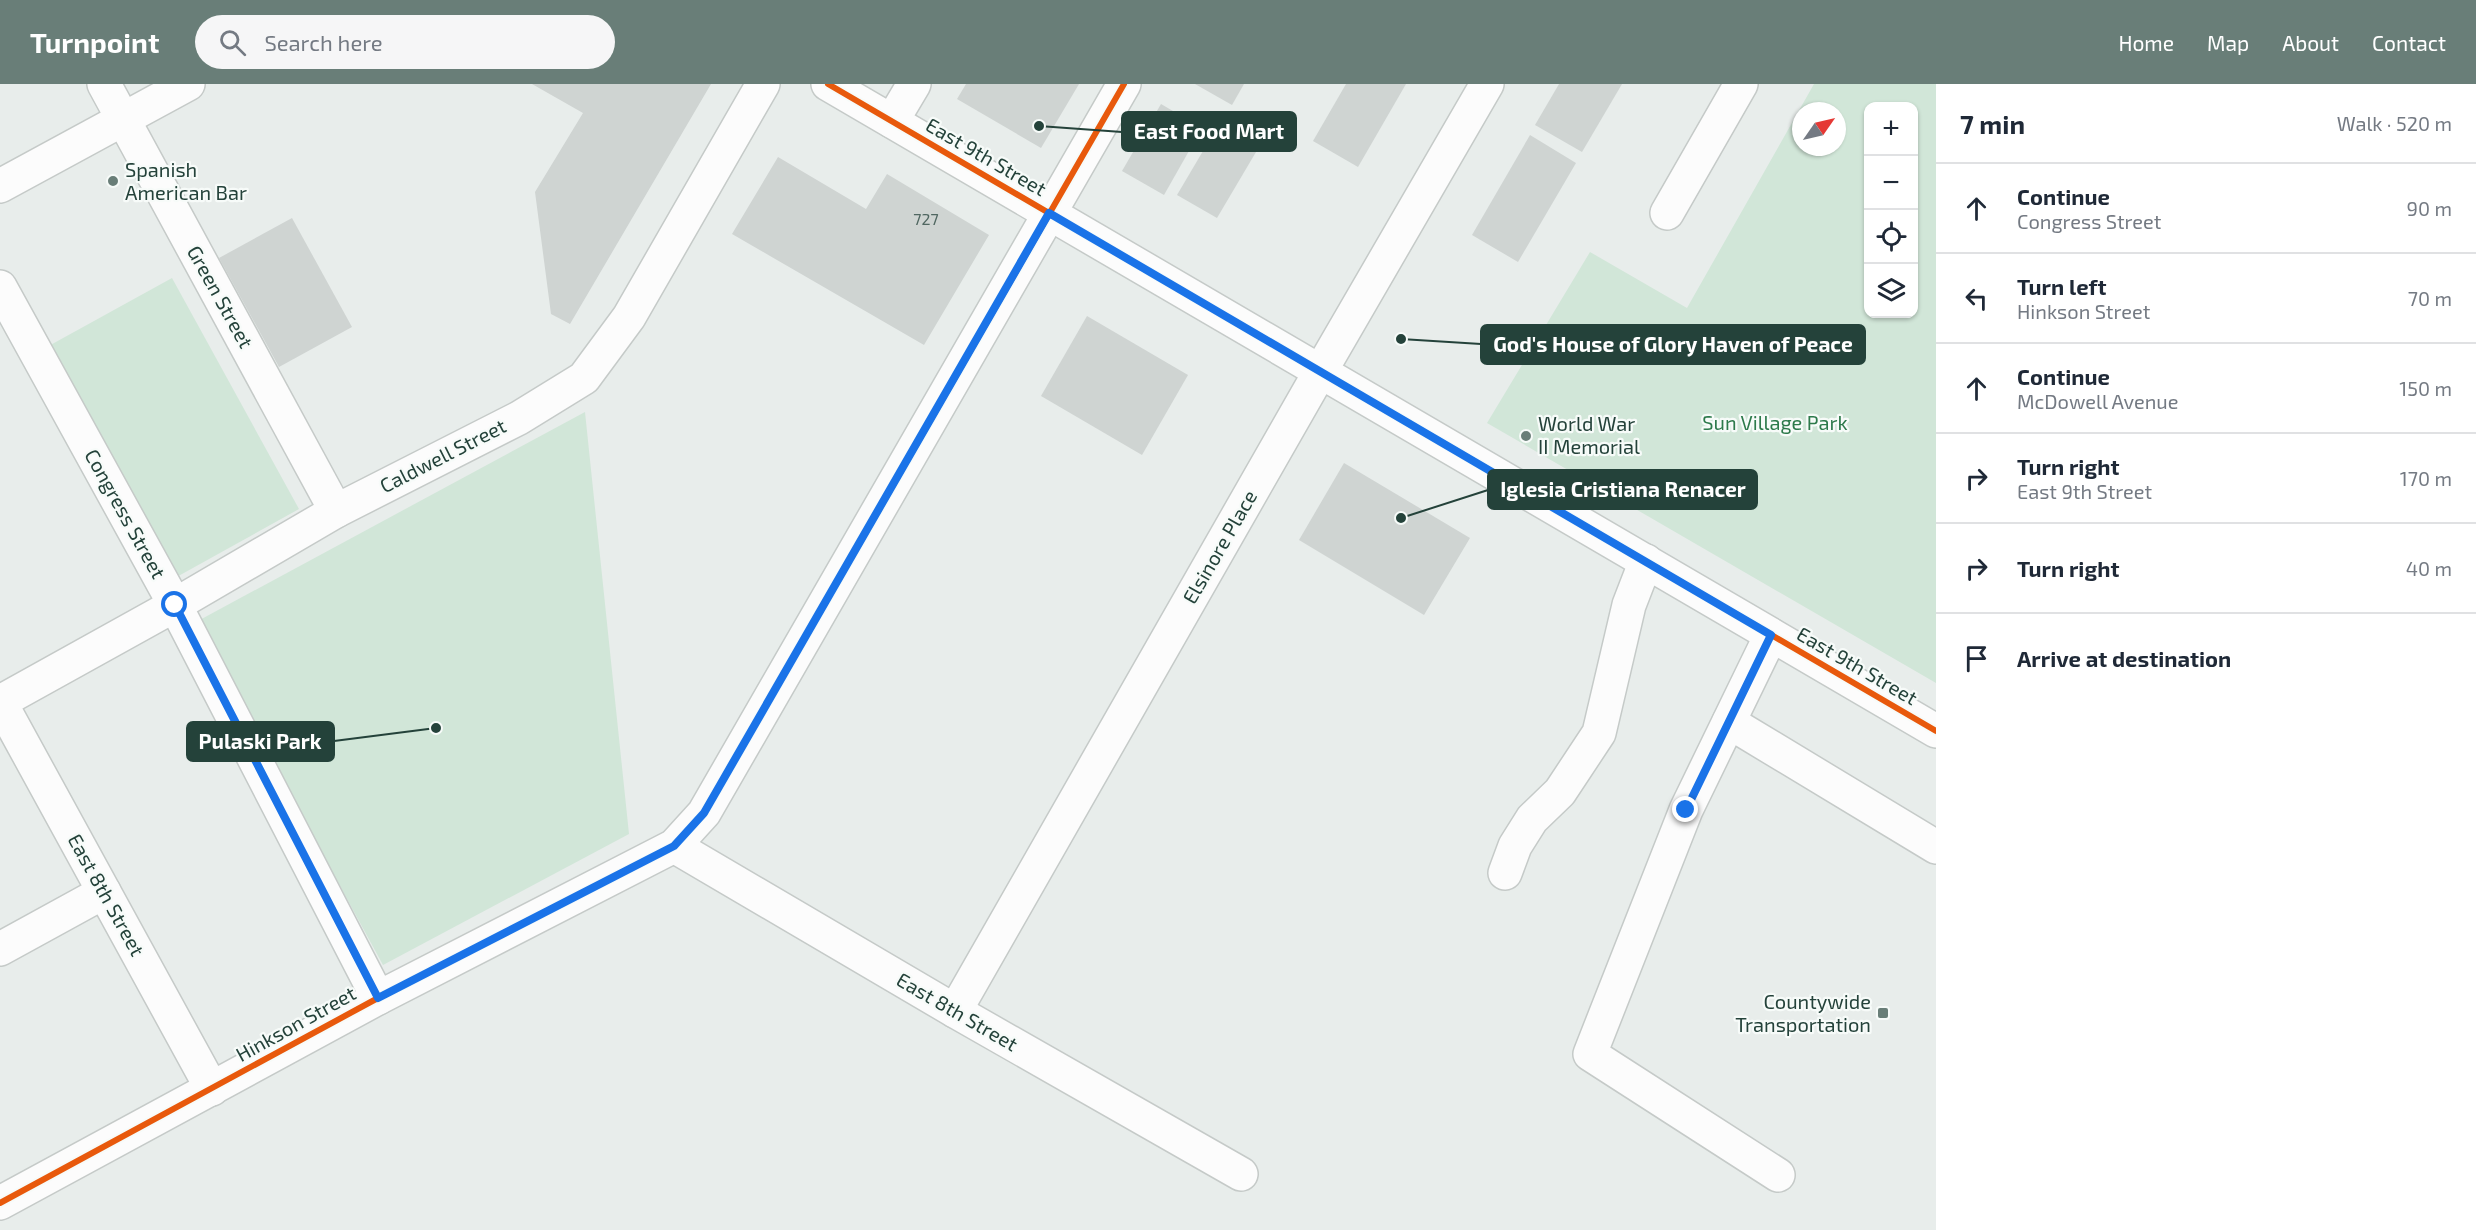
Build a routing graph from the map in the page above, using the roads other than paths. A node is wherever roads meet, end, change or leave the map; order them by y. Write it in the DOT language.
graph roads {
  1 [pos="104,84"];
  2 [pos="188,84"];
  3 [pos="763,84"];
  4 [pos="828,84"];
  5 [pos="914,84"];
  6 [pos="1124,84"];
  7 [pos="1487,84"];
  8 [pos="1741,84"];
  9 [pos="123,119"];
  10 [pos="892,121"];
  11 [pos="0,186"];
  12 [pos="1049,213"];
  13 [pos="1667,213"];
  14 [pos="0,287"];
  15 [pos="1320,372"];
  16 [pos="336,511"];
  17 [pos="1646,561"];
  18 [pos="175,605"];
  19 [pos="1771,635"];
  20 [pos="0,702"];
  21 [pos="1729,722"];
  22 [pos="1936,731"];
  23 [pos="674,846"];
  24 [pos="1936,847"];
  25 [pos="1505,873"];
  26 [pos="105,892"];
  27 [pos="0,949"];
  28 [pos="378,998"];
  29 [pos="955,1011"];
  30 [pos="212,1089"];
  31 [pos="1241,1174"];
  32 [pos="1778,1175"];
  33 [pos="0,1203"];
  1 -- 9 [label="street, Green Street"];
  2 -- 9 [label="street"];
  3 -- 16 [label="street, Caldwell Street"];
  4 -- 10 [label="street, East 9th Street"];
  5 -- 10 [label="street"];
  6 -- 12 [label="street"];
  7 -- 15 [label="street, Elsinore Place"];
  8 -- 13 [label="street"];
  9 -- 11 [label="street"];
  9 -- 16 [label="street, Green Street"];
  10 -- 12 [label="street, East 9th Street"];
  12 -- 15 [label="street, East 9th Street"];
  12 -- 23 [label="street"];
  14 -- 18 [label="street, Congress Street"];
  15 -- 17 [label="street, East 9th Street"];
  15 -- 29 [label="street, Elsinore Place"];
  16 -- 18 [label="street, Caldwell Street"];
  17 -- 19 [label="street, East 9th Street"];
  17 -- 25 [label="street"];
  18 -- 20 [label="street, Caldwell Street"];
  18 -- 28 [label="street, Congress Street"];
  19 -- 21 [label="street"];
  19 -- 22 [label="street, East 9th Street"];
  20 -- 26 [label="street, East 8th Street"];
  21 -- 24 [label="street"];
  21 -- 32 [label="street"];
  23 -- 28 [label="street, Hinkson Street"];
  23 -- 29 [label="street, East 8th Street"];
  26 -- 27 [label="street"];
  26 -- 30 [label="street, East 8th Street"];
  28 -- 30 [label="street, Hinkson Street"];
  29 -- 31 [label="street, East 8th Street"];
  30 -- 33 [label="street, Hinkson Street"];
}
